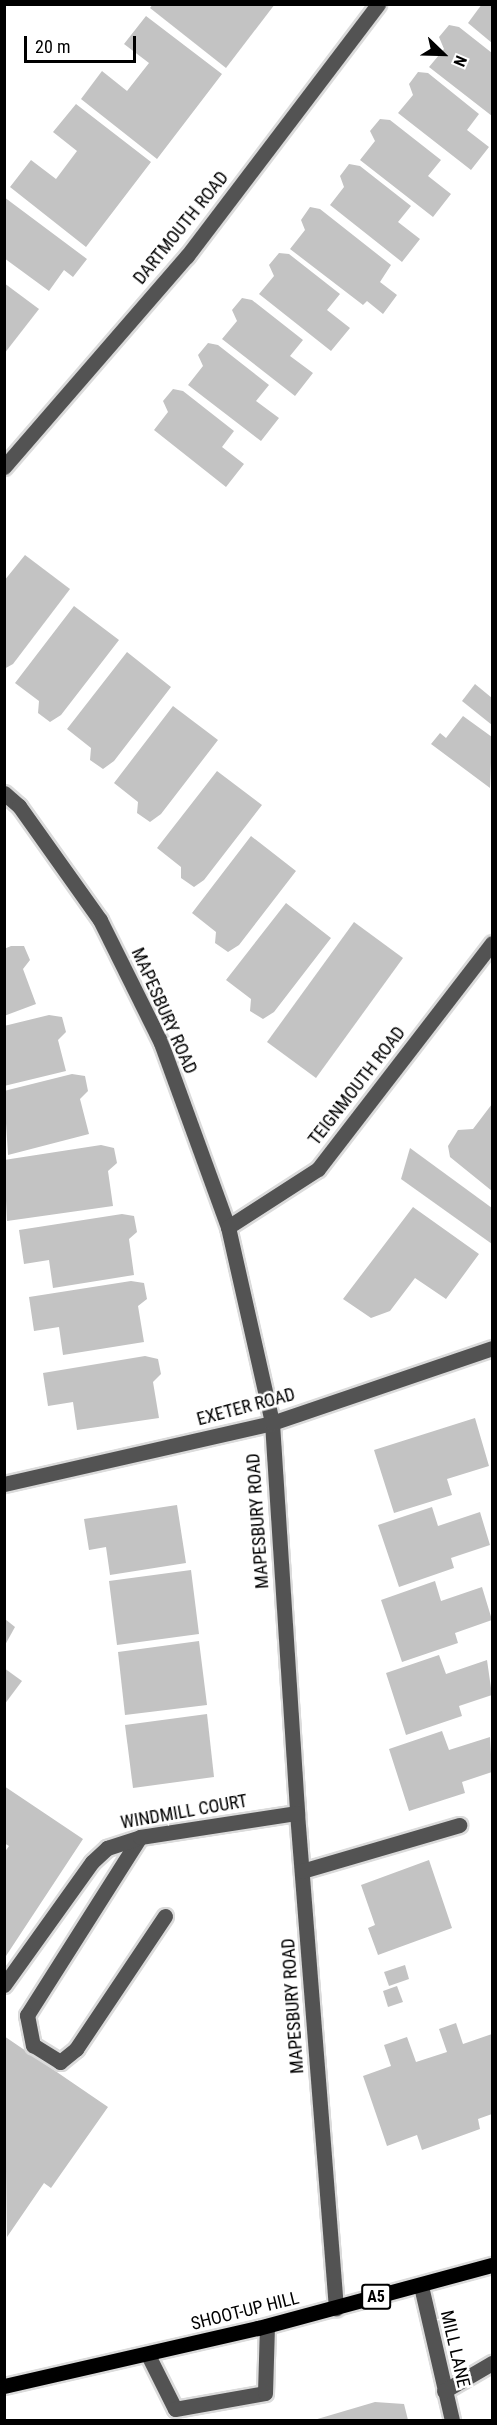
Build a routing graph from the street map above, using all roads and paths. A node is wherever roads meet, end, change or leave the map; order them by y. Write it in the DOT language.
graph roads {
  1 [pos="378,4"];
  2 [pos="4,467"];
  3 [pos="4,793"];
  4 [pos="492,943"];
  5 [pos="228,1227"];
  6 [pos="492,1348"];
  7 [pos="272,1423"];
  8 [pos="4,1484"];
  9 [pos="297,1813"];
  10 [pos="459,1825"];
  11 [pos="140,1837"];
  12 [pos="302,1871"];
  13 [pos="165,1916"];
  14 [pos="4,1985"];
  15 [pos="492,2265"];
  16 [pos="421,2286"];
  17 [pos="336,2308"];
  18 [pos="267,2326"];
  19 [pos="148,2355"];
  20 [pos="492,2362"];
  21 [pos="4,2386"];
  22 [pos="444,2391"];
  23 [pos="452,2421"];
  1 -- 2 [label="street, DARTMOUTH ROAD"];
  3 -- 5 [label="street, MAPESBURY ROAD"];
  4 -- 5 [label="street, TEIGNMOUTH ROAD"];
  5 -- 7 [label="street, MAPESBURY ROAD"];
  6 -- 7 [label="street, EXETER ROAD"];
  7 -- 8 [label="street, EXETER ROAD"];
  7 -- 9 [label="street, MAPESBURY ROAD"];
  9 -- 11 [label="street, WINDMILL COURT"];
  9 -- 12 [label="street, MAPESBURY ROAD"];
  10 -- 12 [label="street"];
  11 -- 13 [label="street"];
  11 -- 14 [label="street, WINDMILL COURT"];
  12 -- 17 [label="street, MAPESBURY ROAD"];
  15 -- 16 [label="main road, SHOOT-UP HILL / A5"];
  16 -- 17 [label="main road, SHOOT-UP HILL / A5"];
  16 -- 22 [label="street, MILL LANE"];
  17 -- 18 [label="main road, SHOOT-UP HILL / A5"];
  18 -- 19 [label="main road, SHOOT-UP HILL / A5"];
  18 -- 19 [label="street"];
  19 -- 21 [label="main road, SHOOT-UP HILL / A5"];
  20 -- 22 [label="street"];
  22 -- 23 [label="street, MILL LANE"];
}
